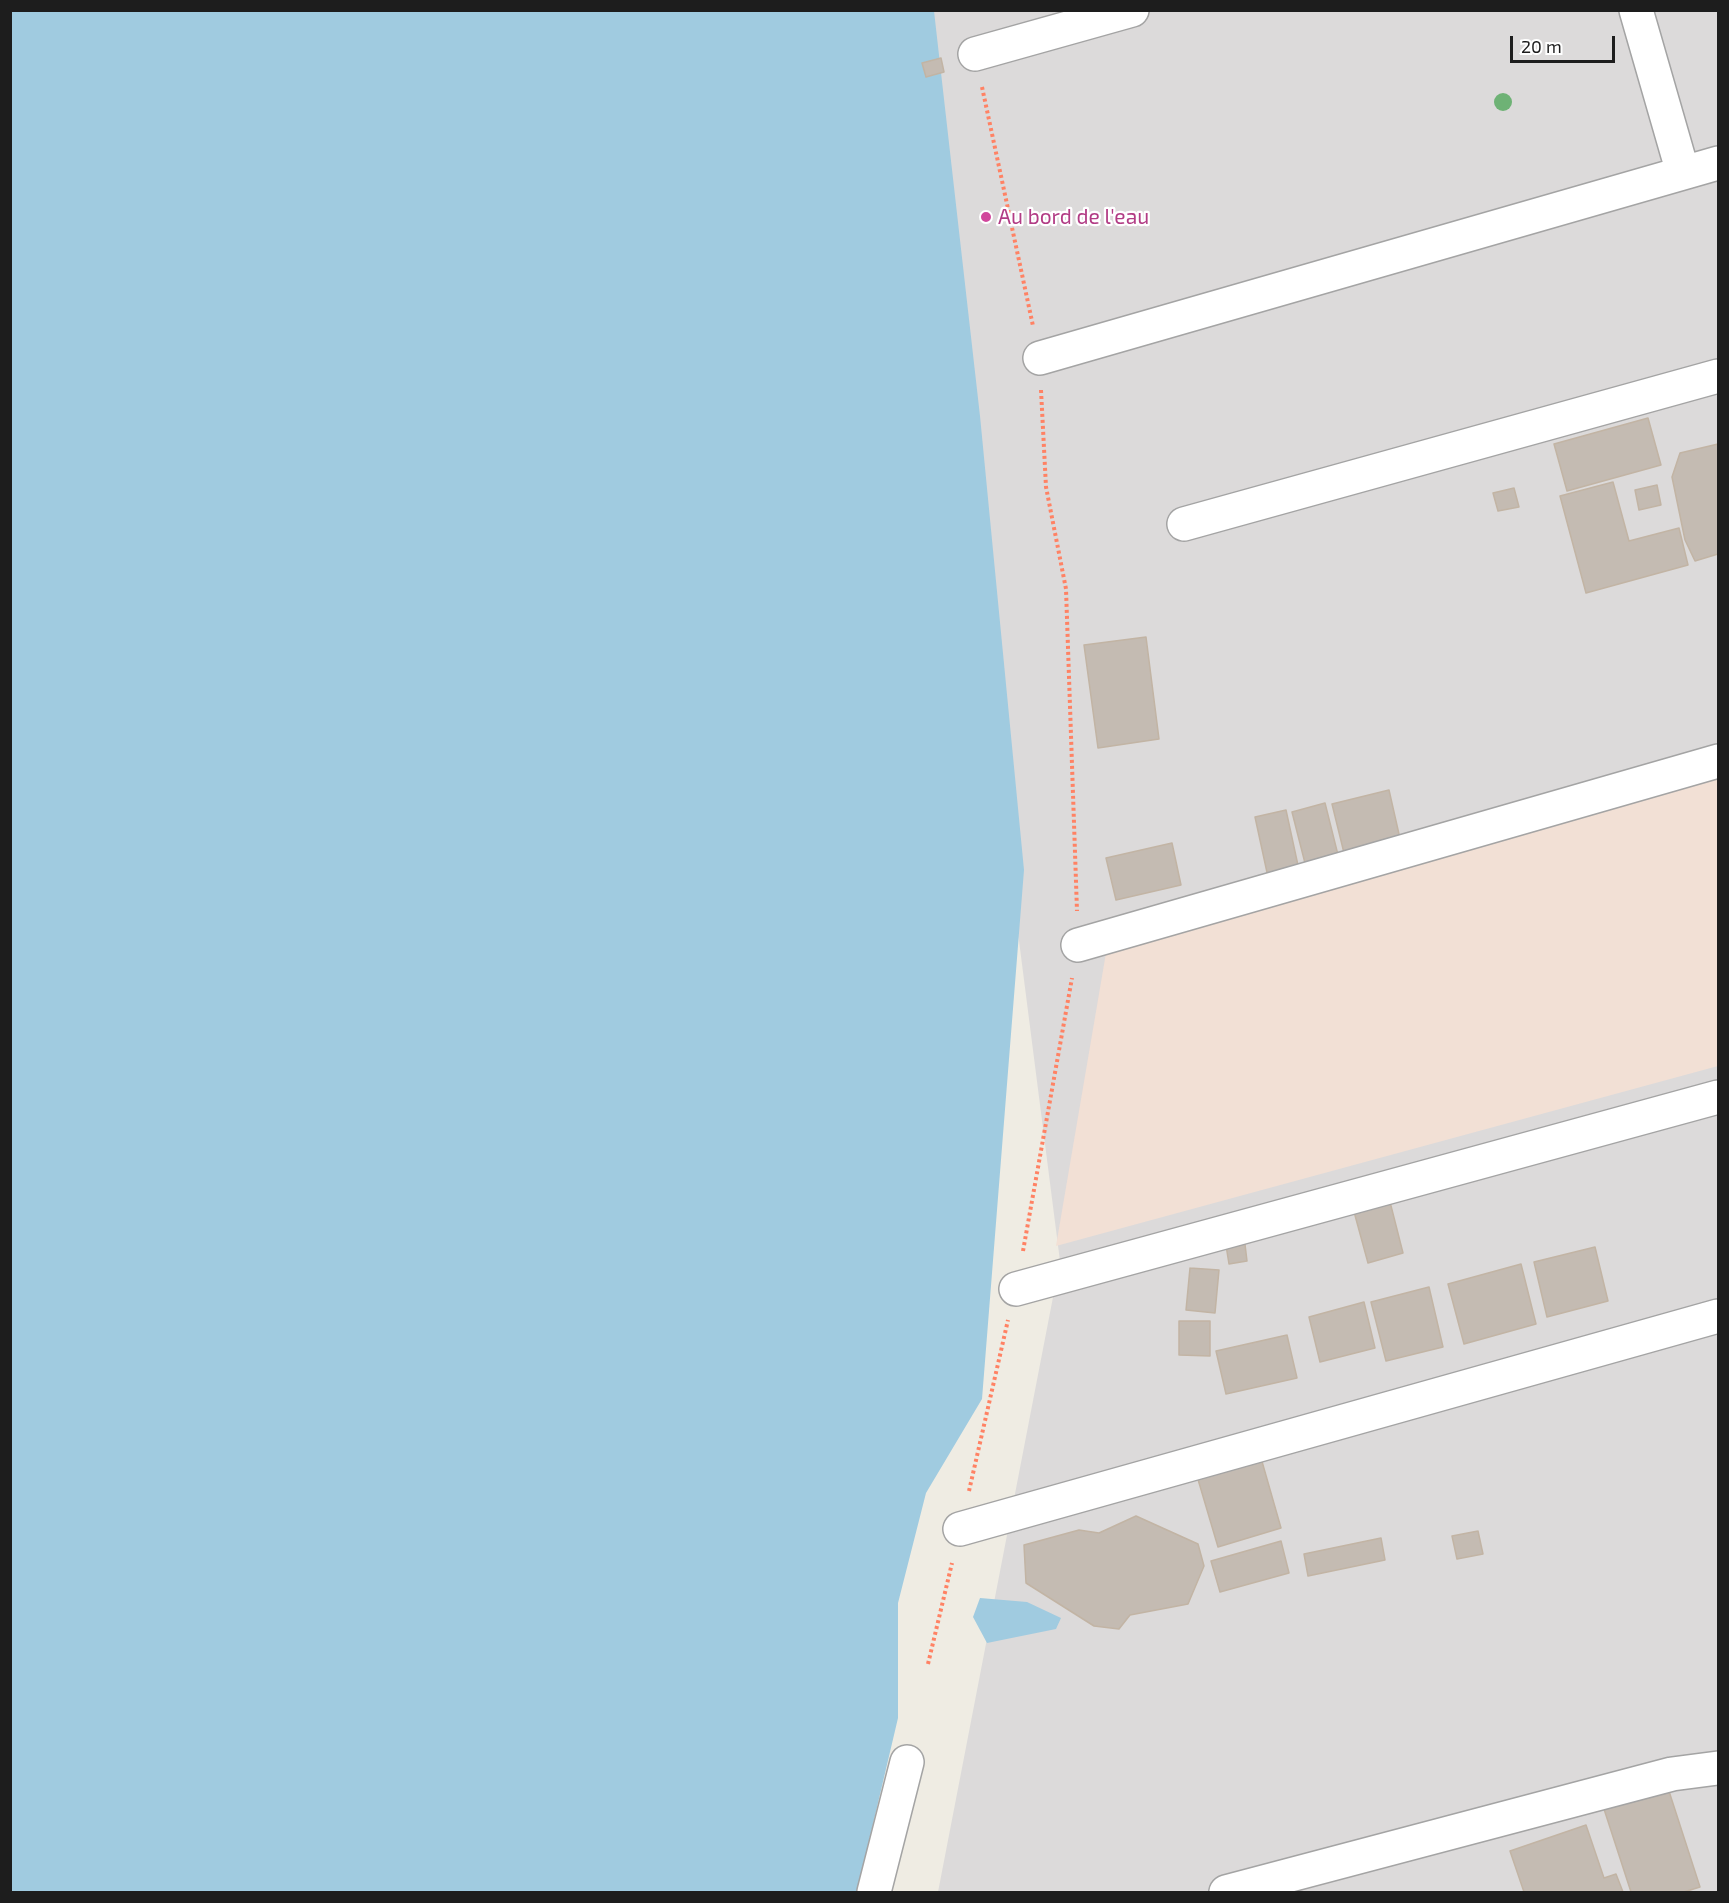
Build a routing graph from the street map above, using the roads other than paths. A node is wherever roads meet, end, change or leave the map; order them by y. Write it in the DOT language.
graph roads {
  1 [pos="1132,10"];
  2 [pos="1636,10"];
  3 [pos="975,54"];
  4 [pos="1719,163"];
  5 [pos="1683,173"];
  6 [pos="1040,358"];
  7 [pos="1719,376"];
  8 [pos="1184,524"];
  9 [pos="1719,761"];
  10 [pos="1078,945"];
  11 [pos="1719,1096"];
  12 [pos="1016,1289"];
  13 [pos="1719,1316"];
  14 [pos="960,1528"];
  15 [pos="907,1762"];
  16 [pos="1719,1768"];
  17 [pos="874,1893"];
  18 [pos="1226,1893"];
  1 -- 3 [label="street"];
  2 -- 5 [label="street"];
  4 -- 5 [label="street"];
  5 -- 6 [label="street"];
  7 -- 8 [label="street"];
  9 -- 10 [label="street"];
  11 -- 12 [label="street"];
  13 -- 14 [label="street"];
  15 -- 17 [label="street"];
  16 -- 18 [label="street"];
}
